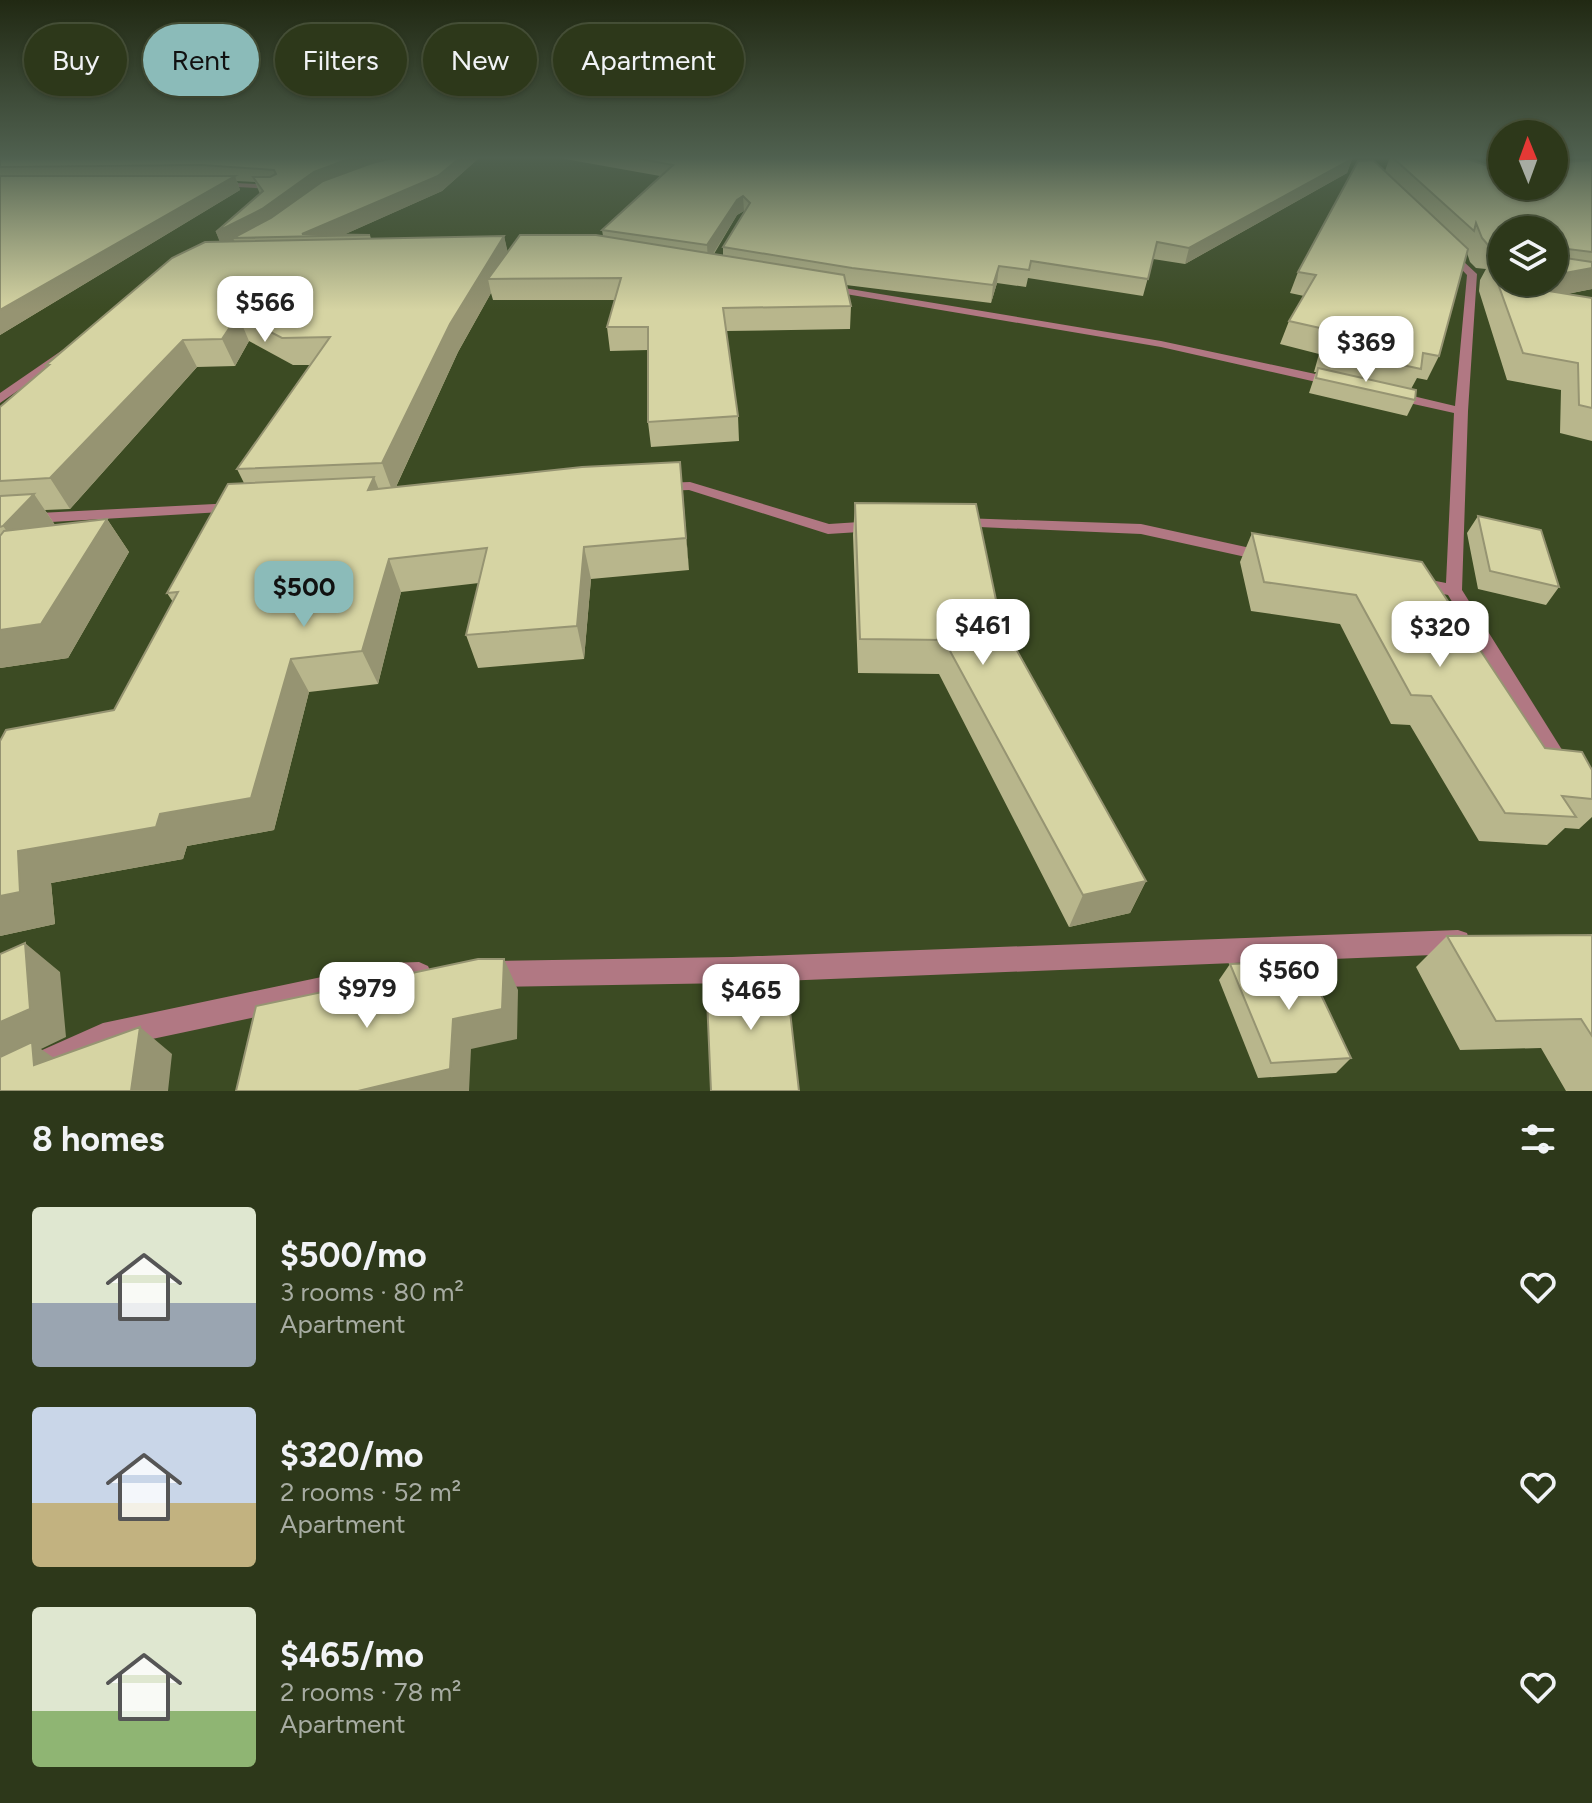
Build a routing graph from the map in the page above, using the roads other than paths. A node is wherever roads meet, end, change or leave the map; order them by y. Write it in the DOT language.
graph roads {
  1 [pos="1440,242"];
  2 [pos="819,286"];
  3 [pos="79,343"];
  4 [pos="1341,384"];
  5 [pos="1386,394"];
  6 [pos="0,399"];
  7 [pos="1461,411"];
  8 [pos="643,488"];
  9 [pos="251,507"];
  10 [pos="0,520"];
  11 [pos="943,522"];
  12 [pos="886,526"];
  13 [pos="1288,562"];
  14 [pos="1394,579"];
  15 [pos="1454,590"];
  16 [pos="1556,756"];
  17 [pos="1580,760"];
  18 [pos="1571,784"];
  19 [pos="1481,942"];
  20 [pos="26,1073"];
  1 -- 7 [label="street"];
  2 -- 4 [label="street"];
  3 -- 6 [label="street"];
  5 -- 7 [label="street"];
  7 -- 15 [label="street"];
  8 -- 12 [label="street"];
  9 -- 10 [label="street"];
  11 -- 13 [label="street"];
  14 -- 15 [label="street"];
  15 -- 16 [label="street"];
  16 -- 17 [label="street"];
  16 -- 18 [label="street"];
  19 -- 20 [label="street"];
}
